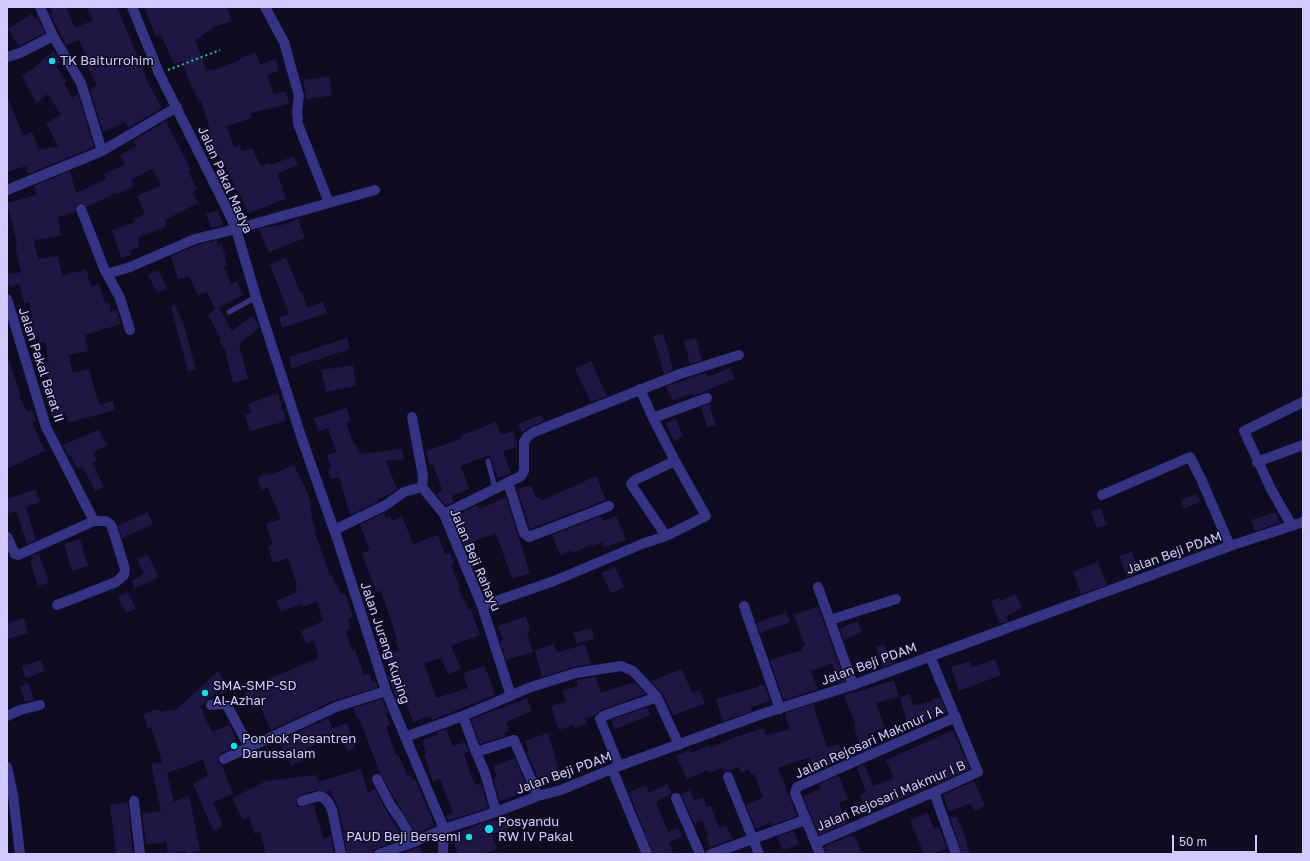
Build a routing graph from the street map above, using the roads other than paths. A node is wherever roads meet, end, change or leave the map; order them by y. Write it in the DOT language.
graph roads {
  1 [pos="40,7"];
  2 [pos="132,7"];
  3 [pos="265,7"];
  4 [pos="53,36"];
  5 [pos="7,57"];
  6 [pos="177,107"];
  7 [pos="102,151"];
  8 [pos="7,190"];
  9 [pos="375,190"];
  10 [pos="329,203"];
  11 [pos="81,209"];
  12 [pos="236,229"];
  13 [pos="107,274"];
  14 [pos="256,297"];
  15 [pos="7,300"];
  16 [pos="229,312"];
  17 [pos="130,330"];
  18 [pos="739,355"];
  19 [pos="640,389"];
  20 [pos="707,398"];
  21 [pos="1303,402"];
  22 [pos="412,417"];
  23 [pos="654,418"];
  24 [pos="302,439"];
  25 [pos="1303,445"];
  26 [pos="488,461"];
  27 [pos="675,461"];
  28 [pos="1257,462"];
  29 [pos="508,482"];
  30 [pos="422,487"];
  31 [pos="495,488"];
  32 [pos="1102,495"];
  33 [pos="609,506"];
  34 [pos="444,514"];
  35 [pos="94,521"];
  36 [pos="1303,522"];
  37 [pos="1292,526"];
  38 [pos="334,530"];
  39 [pos="666,536"];
  40 [pos="7,537"];
  41 [pos="1230,546"];
  42 [pos="818,587"];
  43 [pos="896,598"];
  44 [pos="57,605"];
  45 [pos="482,606"];
  46 [pos="744,606"];
  47 [pos="830,620"];
  48 [pos="930,656"];
  49 [pos="853,685"];
  50 [pos="386,691"];
  51 [pos="511,696"];
  52 [pos="657,698"];
  53 [pos="40,705"];
  54 [pos="211,706"];
  55 [pos="780,709"];
  56 [pos="7,716"];
  57 [pos="463,716"];
  58 [pos="956,717"];
  59 [pos="405,736"];
  60 [pos="679,745"];
  61 [pos="249,747"];
  62 [pos="476,752"];
  63 [pos="224,759"];
  64 [pos="7,767"];
  65 [pos="616,767"];
  66 [pos="728,777"];
  67 [pos="377,779"];
  68 [pos="934,792"];
  69 [pos="538,796"];
  70 [pos="676,798"];
  71 [pos="134,801"];
  72 [pos="302,801"];
  73 [pos="10,807"];
  74 [pos="496,812"];
  75 [pos="805,820"];
  76 [pos="444,829"];
  77 [pos="753,838"];
  78 [pos="414,842"];
  79 [pos="816,842"];
  80 [pos="20,854"];
  81 [pos="140,854"];
  82 [pos="341,854"];
  83 [pos="379,854"];
  84 [pos="443,854"];
  85 [pos="647,854"];
  86 [pos="700,854"];
  87 [pos="711,854"];
  88 [pos="760,854"];
  89 [pos="820,854"];
  90 [pos="956,854"];
  1 -- 4 [label="street"];
  2 -- 6 [label="street, Jalan Pakal Madya"];
  3 -- 10 [label="street"];
  4 -- 5 [label="street"];
  4 -- 7 [label="street"];
  6 -- 7 [label="street"];
  6 -- 12 [label="street, Jalan Pakal Madya"];
  7 -- 8 [label="street"];
  9 -- 10 [label="street"];
  10 -- 12 [label="street"];
  11 -- 13 [label="street"];
  12 -- 13 [label="street"];
  12 -- 14 [label="street, Jalan Pakal Madya"];
  13 -- 17 [label="street"];
  14 -- 16 [label="lane"];
  14 -- 24 [label="street, Jalan Pakal Madya"];
  15 -- 35 [label="street, Jalan Pakal Barat II"];
  18 -- 19 [label="street"];
  19 -- 23 [label="street"];
  19 -- 29 [label="street"];
  20 -- 23 [label="street"];
  21 -- 28 [label="street"];
  22 -- 30 [label="street"];
  23 -- 27 [label="street"];
  24 -- 38 [label="street, Jalan Jurang Kuping"];
  25 -- 28 [label="street"];
  26 -- 31 [label="lane"];
  27 -- 39 [label="street"];
  27 -- 39 [label="street"];
  28 -- 37 [label="street"];
  29 -- 31 [label="street"];
  29 -- 33 [label="street"];
  30 -- 34 [label="street, Jalan Beji Rahayu"];
  30 -- 38 [label="street"];
  31 -- 34 [label="street"];
  32 -- 41 [label="street"];
  34 -- 45 [label="street, Jalan Beji Rahayu"];
  35 -- 40 [label="street"];
  35 -- 44 [label="street"];
  36 -- 37 [label="street, Jalan Beji PDAM"];
  37 -- 41 [label="street, Jalan Beji PDAM"];
  38 -- 50 [label="street, Jalan Jurang Kuping"];
  39 -- 45 [label="street"];
  41 -- 48 [label="street, Jalan Beji PDAM"];
  42 -- 47 [label="street"];
  43 -- 47 [label="street"];
  45 -- 51 [label="street, Jalan Beji Rahayu"];
  46 -- 55 [label="street"];
  47 -- 49 [label="street"];
  48 -- 49 [label="street, Jalan Beji PDAM"];
  48 -- 58 [label="street"];
  49 -- 55 [label="street, Jalan Beji PDAM"];
  50 -- 59 [label="street, Jalan Jurang Kuping"];
  50 -- 61 [label="street"];
  51 -- 52 [label="street"];
  51 -- 57 [label="street"];
  52 -- 60 [label="street"];
  52 -- 65 [label="street"];
  53 -- 56 [label="street"];
  54 -- 61 [label="street"];
  55 -- 60 [label="street, Jalan Beji PDAM"];
  57 -- 59 [label="street"];
  57 -- 62 [label="street"];
  58 -- 68 [label="street, Jalan Rejosari Makmur I B"];
  58 -- 75 [label="street, Jalan Rejosari Makmur I A"];
  59 -- 76 [label="street, Jalan Jurang Kuping"];
  60 -- 65 [label="street, Jalan Beji PDAM"];
  61 -- 63 [label="street"];
  62 -- 69 [label="street"];
  62 -- 74 [label="street"];
  64 -- 73 [label="street"];
  65 -- 69 [label="street, Jalan Beji PDAM"];
  65 -- 85 [label="street"];
  66 -- 77 [label="street"];
  67 -- 78 [label="street"];
  68 -- 79 [label="street, Jalan Rejosari Makmur I B"];
  68 -- 90 [label="street"];
  69 -- 74 [label="street, Jalan Beji PDAM"];
  70 -- 86 [label="street"];
  71 -- 81 [label="street"];
  72 -- 82 [label="street"];
  73 -- 80 [label="street"];
  74 -- 76 [label="street, Jalan Beji PDAM"];
  75 -- 77 [label="street"];
  75 -- 79 [label="street"];
  76 -- 78 [label="street, Jalan Beji PDAM"];
  76 -- 84 [label="street, Jalan Jurang Kuping"];
  77 -- 87 [label="street"];
  77 -- 88 [label="street"];
  78 -- 83 [label="street, Jalan Beji PDAM"];
  79 -- 89 [label="street"];
}
